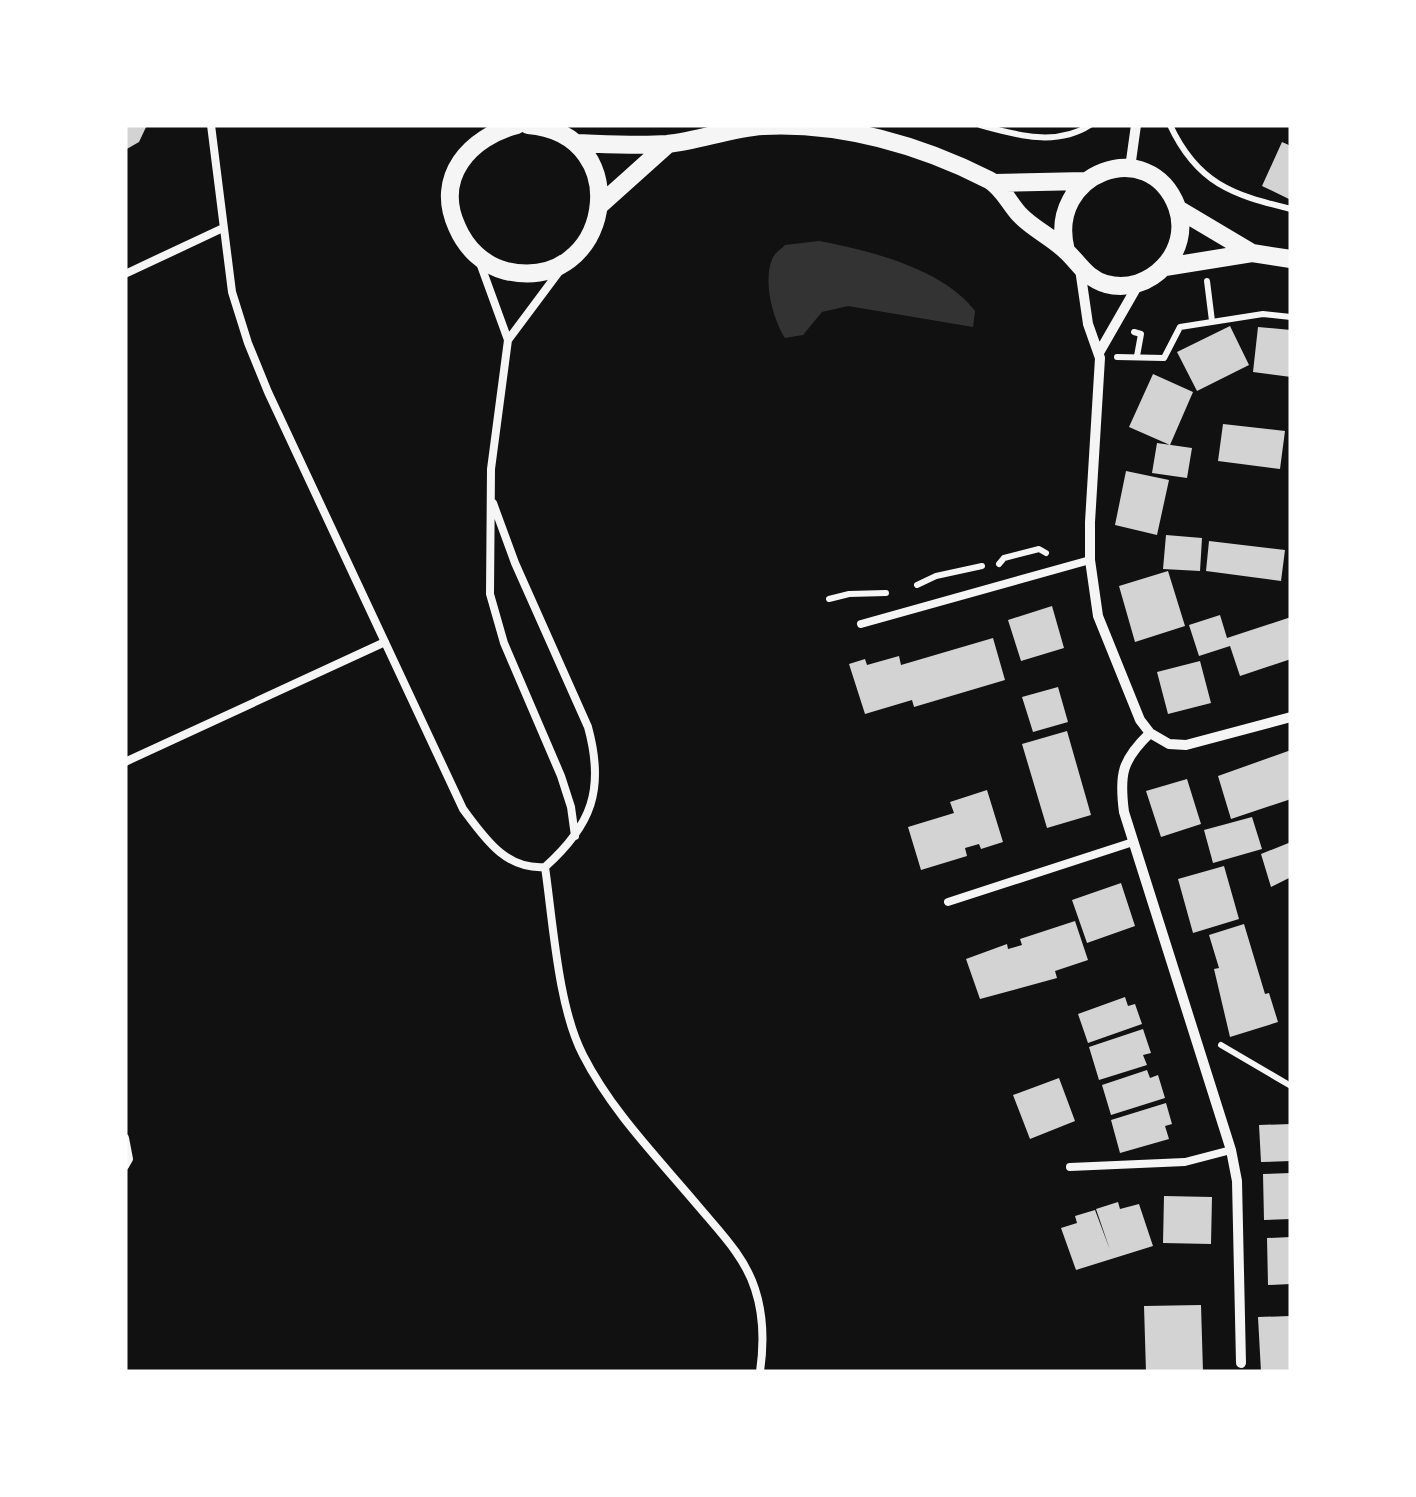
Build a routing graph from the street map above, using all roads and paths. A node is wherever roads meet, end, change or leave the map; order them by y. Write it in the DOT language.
graph roads {
  1 [pos="212,125"];
  2 [pos="517,125"];
  3 [pos="528,125"];
  4 [pos="980,125"];
  5 [pos="1090,125"];
  6 [pos="1136,125"];
  7 [pos="1170,125"];
  8 [pos="543,126"];
  9 [pos="475,134"];
  10 [pos="576,143"];
  11 [pos="668,144"];
  12 [pos="1130,168"];
  13 [pos="1085,181"];
  14 [pos="994,183"];
  15 [pos="600,205"];
  16 [pos="1178,209"];
  17 [pos="1291,209"];
  18 [pos="223,228"];
  19 [pos="1066,251"];
  20 [pos="1252,253"];
  21 [pos="476,256"];
  22 [pos="1291,259"];
  23 [pos="566,262"];
  24 [pos="1165,268"];
  25 [pos="1080,269"];
  26 [pos="125,274"];
  27 [pos="1139,283"];
  28 [pos="1291,317"];
  29 [pos="508,340"];
  30 [pos="1100,354"];
  31 [pos="493,503"];
  32 [pos="1090,560"];
  33 [pos="861,624"];
  34 [pos="385,642"];
  35 [pos="1291,717"];
  36 [pos="1150,733"];
  37 [pos="125,762"];
  38 [pos="575,836"];
  39 [pos="1133,842"];
  40 [pos="545,868"];
  41 [pos="948,902"];
  42 [pos="1192,1032"];
  43 [pos="1291,1086"];
  44 [pos="125,1138"];
  45 [pos="1231,1150"];
  46 [pos="125,1166"];
  47 [pos="1070,1167"];
  48 [pos="1241,1363"];
  49 [pos="760,1372"];
  1 -- 18 [label="lane"];
  2 -- 9 [label="street"];
  3 -- 8 [label="street"];
  4 -- 5 [label="path"];
  6 -- 12 [label="street"];
  7 -- 17 [label="path"];
  8 -- 10 [label="street"];
  9 -- 21 [label="street"];
  10 -- 11 [label="street"];
  10 -- 15 [label="street"];
  11 -- 14 [label="street"];
  11 -- 15 [label="street"];
  12 -- 13 [label="street"];
  12 -- 16 [label="street"];
  13 -- 14 [label="street"];
  13 -- 19 [label="street"];
  14 -- 19 [label="street"];
  15 -- 23 [label="street"];
  16 -- 20 [label="street"];
  16 -- 24 [label="street"];
  18 -- 26 [label="lane"];
  18 -- 34 [label="lane"];
  19 -- 25 [label="street"];
  20 -- 22 [label="street"];
  20 -- 24 [label="street"];
  21 -- 23 [label="street"];
  21 -- 29 [label="lane"];
  23 -- 29 [label="lane"];
  24 -- 27 [label="street"];
  25 -- 27 [label="street"];
  25 -- 30 [label="street"];
  27 -- 30 [label="street"];
  28 -- 30 [label="path"];
  29 -- 31 [label="lane"];
  30 -- 32 [label="street"];
  31 -- 38 [label="lane"];
  31 -- 38 [label="lane"];
  32 -- 33 [label="lane"];
  32 -- 36 [label="street"];
  34 -- 37 [label="lane"];
  34 -- 40 [label="lane"];
  35 -- 36 [label="street"];
  36 -- 39 [label="street"];
  38 -- 40 [label="lane"];
  39 -- 41 [label="lane"];
  39 -- 42 [label="street"];
  40 -- 49 [label="lane"];
  42 -- 43 [label="path"];
  42 -- 45 [label="street"];
  44 -- 46 [label="lane"];
  45 -- 47 [label="lane"];
  45 -- 48 [label="street"];
}
